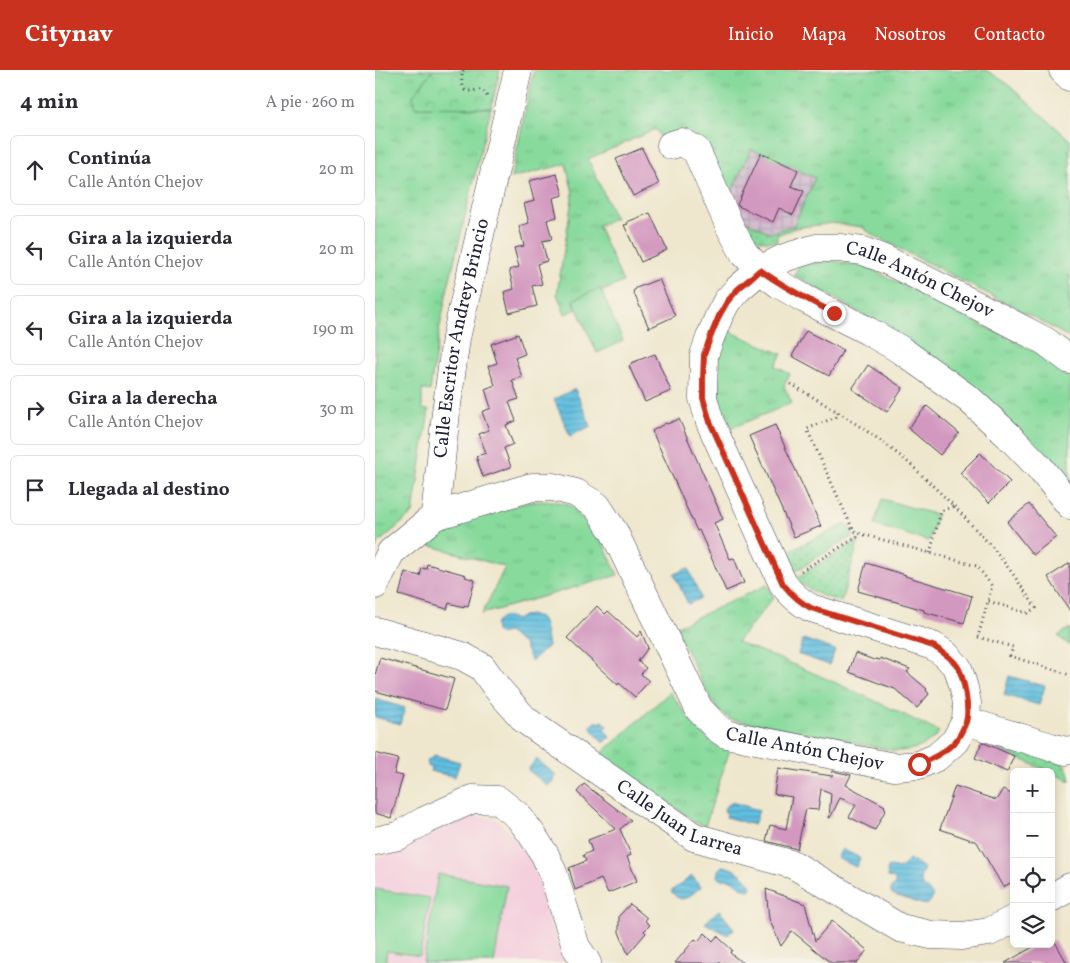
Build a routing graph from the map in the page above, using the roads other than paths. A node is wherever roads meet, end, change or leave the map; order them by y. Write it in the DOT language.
graph roads {
  1 [pos="517,70"];
  2 [pos="1063,70"];
  3 [pos="1070,77"];
  4 [pos="671,145"];
  5 [pos="760,270"];
  6 [pos="1070,360"];
  7 [pos="1070,505"];
  8 [pos="435,516"];
  9 [pos="375,585"];
  10 [pos="375,632"];
  11 [pos="966,721"];
  12 [pos="1070,750"];
  13 [pos="375,841"];
  14 [pos="1070,887"];
  15 [pos="1055,896"];
  16 [pos="1010,921"];
  17 [pos="587,963"];
  1 -- 8 [label="main road, Calle Escritor Andrey Brincio"];
  2 -- 3 [label="main road"];
  4 -- 5 [label="main road"];
  5 -- 6 [label="main road, Calle Antón Chejov"];
  5 -- 7 [label="main road"];
  5 -- 11 [label="main road, Calle Antón Chejov"];
  8 -- 9 [label="main road"];
  8 -- 11 [label="main road, Calle Antón Chejov"];
  10 -- 16 [label="main road, Calle Juan Larrea"];
  11 -- 12 [label="main road"];
  13 -- 17 [label="main road"];
  14 -- 15 [label="main road"];
}
